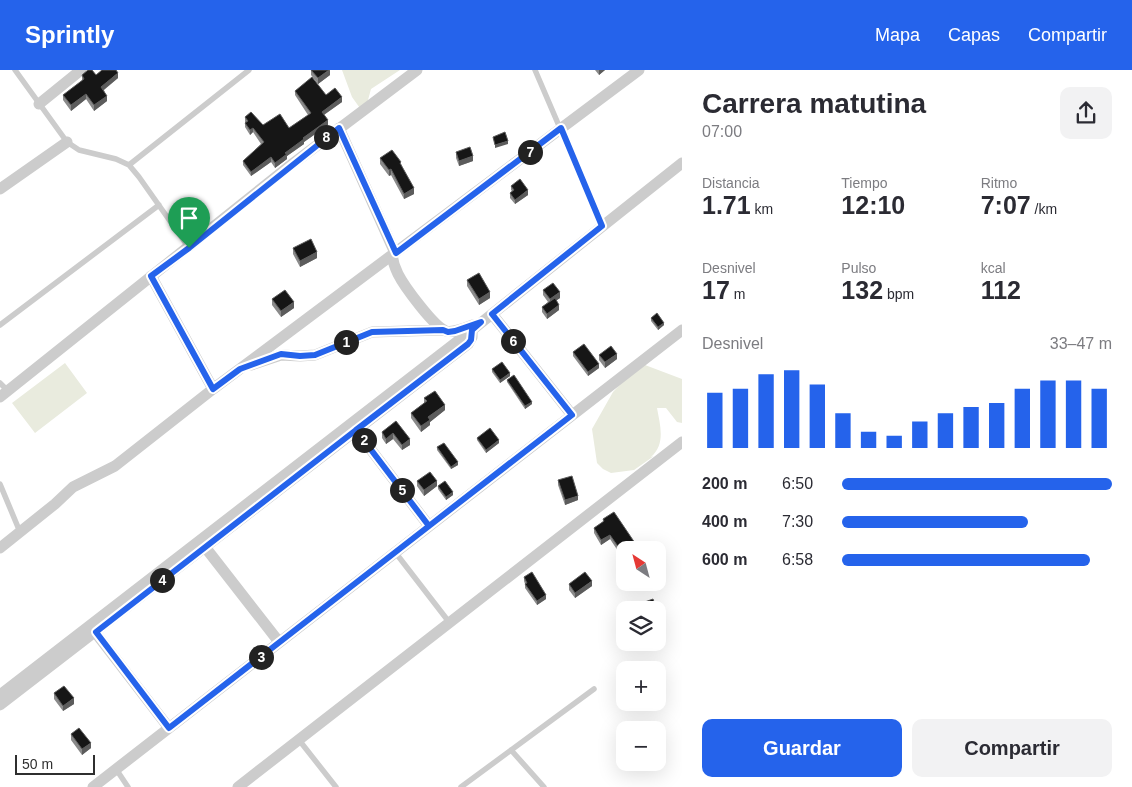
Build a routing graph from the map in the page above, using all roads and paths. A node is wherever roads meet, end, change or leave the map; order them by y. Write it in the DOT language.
graph roads {
  1 [pos="15,70"];
  2 [pos="82,70"];
  3 [pos="249,70"];
  4 [pos="417,70"];
  5 [pos="536,70"];
  6 [pos="639,70"];
  7 [pos="39,104"];
  8 [pos="339,128"];
  9 [pos="561,128"];
  10 [pos="67,142"];
  11 [pos="682,163"];
  12 [pos="129,165"];
  13 [pos="0,190"];
  14 [pos="159,205"];
  15 [pos="602,226"];
  16 [pos="189,248"];
  17 [pos="394,254"];
  18 [pos="151,276"];
  19 [pos="492,314"];
  20 [pos="481,322"];
  21 [pos="0,325"];
  22 [pos="443,330"];
  23 [pos="472,330"];
  24 [pos="682,330"];
  25 [pos="240,369"];
  26 [pos="213,389"];
  27 [pos="3,390"];
  28 [pos="572,415"];
  29 [pos="356,430"];
  30 [pos="682,442"];
  31 [pos="0,484"];
  32 [pos="429,526"];
  33 [pos="20,532"];
  34 [pos="0,548"];
  35 [pos="205,548"];
  36 [pos="396,552"];
  37 [pos="449,622"];
  38 [pos="96,632"];
  39 [pos="279,642"];
  40 [pos="594,689"];
  41 [pos="0,695"];
  42 [pos="0,705"];
  43 [pos="169,728"];
  44 [pos="299,740"];
  45 [pos="511,750"];
  46 [pos="116,769"];
  47 [pos="93,787"];
  48 [pos="128,787"];
  49 [pos="238,787"];
  50 [pos="336,787"];
  51 [pos="461,787"];
  52 [pos="544,787"];
  1 -- 7 [label="lane"];
  2 -- 7 [label="street"];
  3 -- 12 [label="lane"];
  4 -- 8 [label="street"];
  5 -- 9 [label="lane"];
  6 -- 9 [label="street"];
  7 -- 10 [label="lane"];
  8 -- 16 [label="street"];
  8 -- 17 [label="street"];
  9 -- 15 [label="lane"];
  9 -- 17 [label="street"];
  10 -- 12 [label="lane"];
  10 -- 13 [label="street"];
  11 -- 15 [label="street"];
  12 -- 14 [label="lane"];
  14 -- 16 [label="lane"];
  14 -- 21 [label="lane"];
  15 -- 19 [label="street"];
  16 -- 18 [label="street"];
  17 -- 22 [label="street"];
  17 -- 25 [label="street"];
  18 -- 26 [label="street"];
  18 -- 27 [label="street"];
  19 -- 20 [label="street"];
  19 -- 28 [label="street"];
  20 -- 22 [label="street"];
  20 -- 23 [label="street"];
  22 -- 25 [label="street"];
  23 -- 29 [label="street"];
  23 -- 41 [label="street"];
  24 -- 28 [label="street"];
  25 -- 26 [label="street"];
  26 -- 33 [label="street"];
  28 -- 32 [label="street"];
  29 -- 32 [label="street"];
  29 -- 35 [label="street"];
  30 -- 37 [label="street"];
  31 -- 33 [label="lane"];
  32 -- 36 [label="street"];
  33 -- 34 [label="street"];
  35 -- 38 [label="street"];
  35 -- 39 [label="street"];
  36 -- 37 [label="lane"];
  36 -- 39 [label="street"];
  37 -- 44 [label="street"];
  38 -- 42 [label="street"];
  38 -- 43 [label="street"];
  39 -- 43 [label="street"];
  40 -- 45 [label="lane"];
  43 -- 46 [label="street"];
  44 -- 49 [label="street"];
  44 -- 50 [label="lane"];
  45 -- 51 [label="lane"];
  45 -- 52 [label="lane"];
  46 -- 47 [label="street"];
  46 -- 48 [label="lane"];
}
